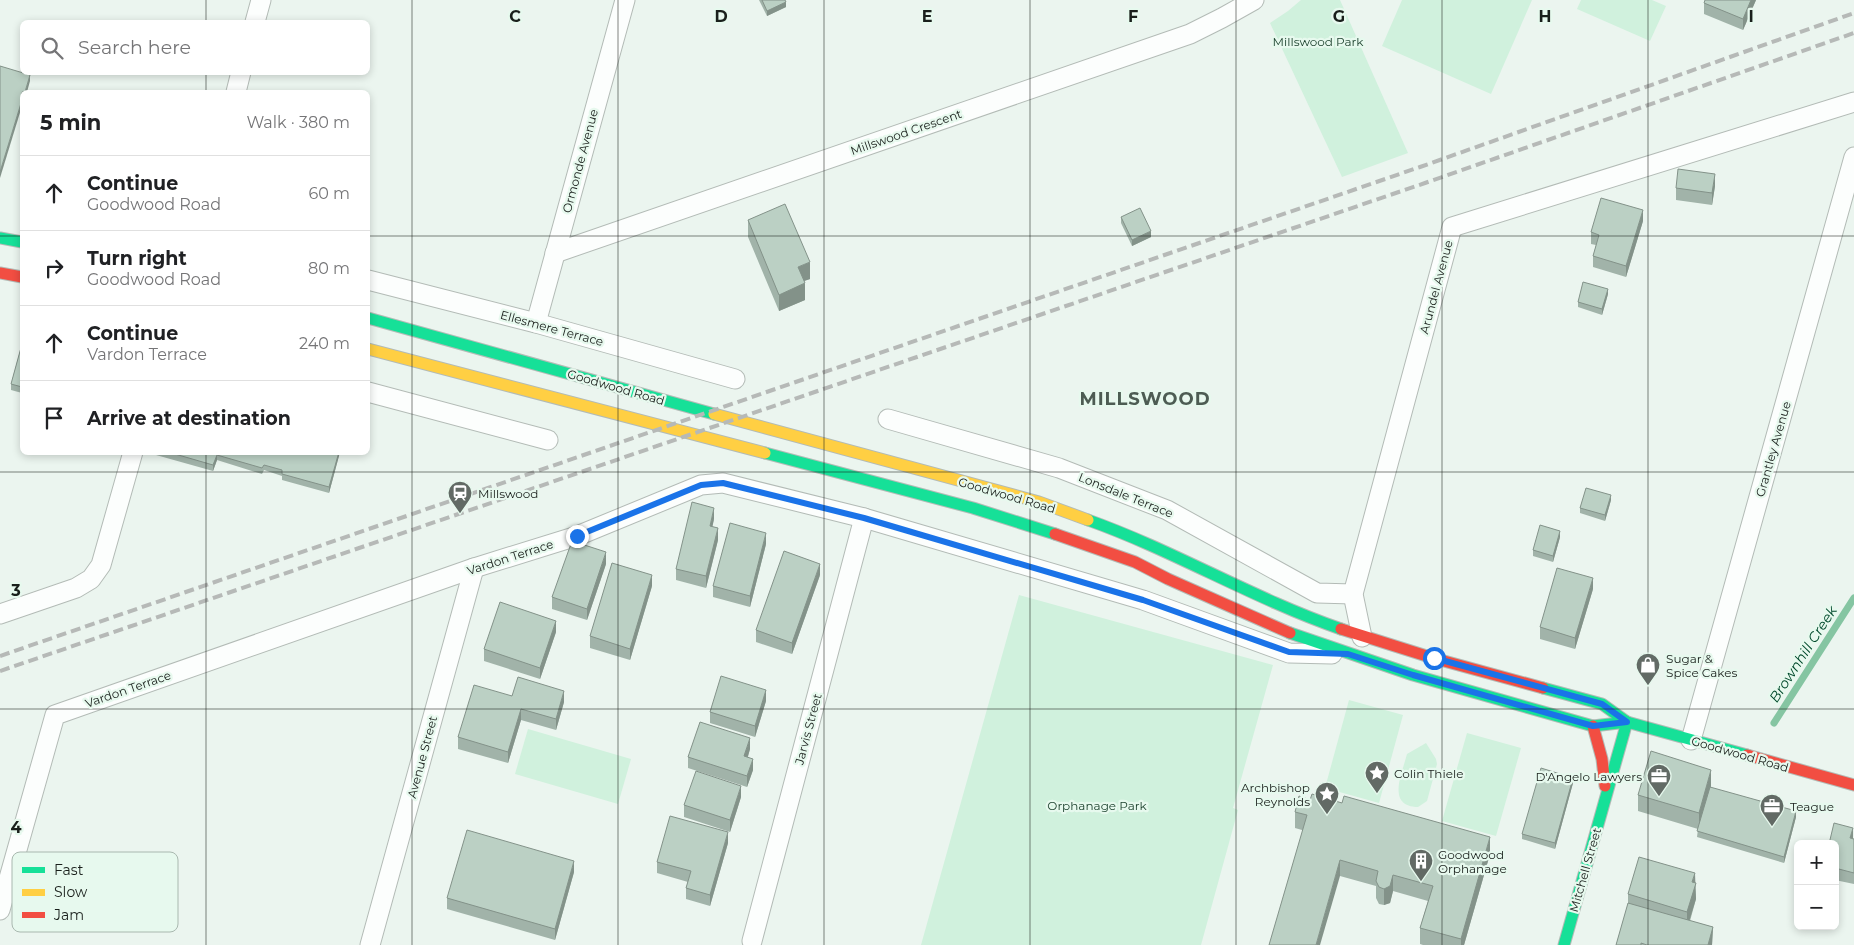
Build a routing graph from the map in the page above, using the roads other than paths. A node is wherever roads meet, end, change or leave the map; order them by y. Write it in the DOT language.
graph roads {
  1 [pos="261,0"];
  2 [pos="625,0"];
  3 [pos="1254,0"];
  4 [pos="256,20"];
  5 [pos="240,75"];
  6 [pos="236,90"];
  7 [pos="1854,102"];
  8 [pos="1854,157"];
  9 [pos="0,238"];
  10 [pos="20,242"];
  11 [pos="555,253"];
  12 [pos="0,273"];
  13 [pos="20,277"];
  14 [pos="370,281"];
  15 [pos="370,319"];
  16 [pos="536,323"];
  17 [pos="370,350"];
  18 [pos="735,379"];
  19 [pos="370,393"];
  20 [pos="888,419"];
  21 [pos="548,440"];
  22 [pos="132,455"];
  23 [pos="864,518"];
  24 [pos="474,568"];
  25 [pos="1168,579"];
  26 [pos="1353,594"];
  27 [pos="1143,600"];
  28 [pos="0,614"];
  29 [pos="1362,637"];
  30 [pos="1348,654"];
  31 [pos="1627,722"];
  32 [pos="1593,726"];
  33 [pos="1691,740"];
  34 [pos="1854,785"];
  35 [pos="1606,794"];
  36 [pos="16,852"];
  37 [pos="12,867"];
  38 [pos="0,910"];
  39 [pos="752,941"];
  40 [pos="370,945"];
  41 [pos="1564,945"];
  1 -- 4 [label="street"];
  2 -- 11 [label="street, Ormonde Avenue"];
  3 -- 11 [label="street, Millswood Crescent"];
  5 -- 6 [label="street"];
  7 -- 26 [label="street, Arundel Avenue"];
  8 -- 33 [label="street, Grantley Avenue"];
  9 -- 10 [label="main road"];
  11 -- 16 [label="street, Ormonde Avenue"];
  12 -- 13 [label="main road"];
  14 -- 16 [label="street, Ellesmere Terrace"];
  15 -- 29 [label="main road, Goodwood Road"];
  16 -- 18 [label="street, Ellesmere Terrace"];
  17 -- 25 [label="main road, Goodwood Road"];
  19 -- 21 [label="street"];
  20 -- 26 [label="street, Lonsdale Terrace"];
  22 -- 28 [label="street"];
  23 -- 24 [label="street, Vardon Terrace"];
  23 -- 27 [label="street, Vardon Terrace"];
  23 -- 39 [label="street, Jarvis Street"];
  24 -- 36 [label="street, Vardon Terrace"];
  24 -- 40 [label="street, Avenue Street"];
  25 -- 27 [label="street"];
  25 -- 30 [label="main road, Goodwood Road"];
  26 -- 29 [label="street, Arundel Avenue"];
  27 -- 30 [label="street, Vardon Terrace"];
  29 -- 31 [label="main road, Goodwood Road"];
  30 -- 32 [label="main road, Goodwood Road"];
  31 -- 32 [label="main road, Goodwood Road"];
  31 -- 33 [label="main road, Goodwood Road"];
  31 -- 35 [label="main road, Mitchell Street"];
  32 -- 35 [label="main road, Mitchell Street"];
  33 -- 34 [label="main road, Goodwood Road"];
  35 -- 41 [label="main road, Mitchell Street"];
  37 -- 38 [label="street, Vardon Terrace"];
}
